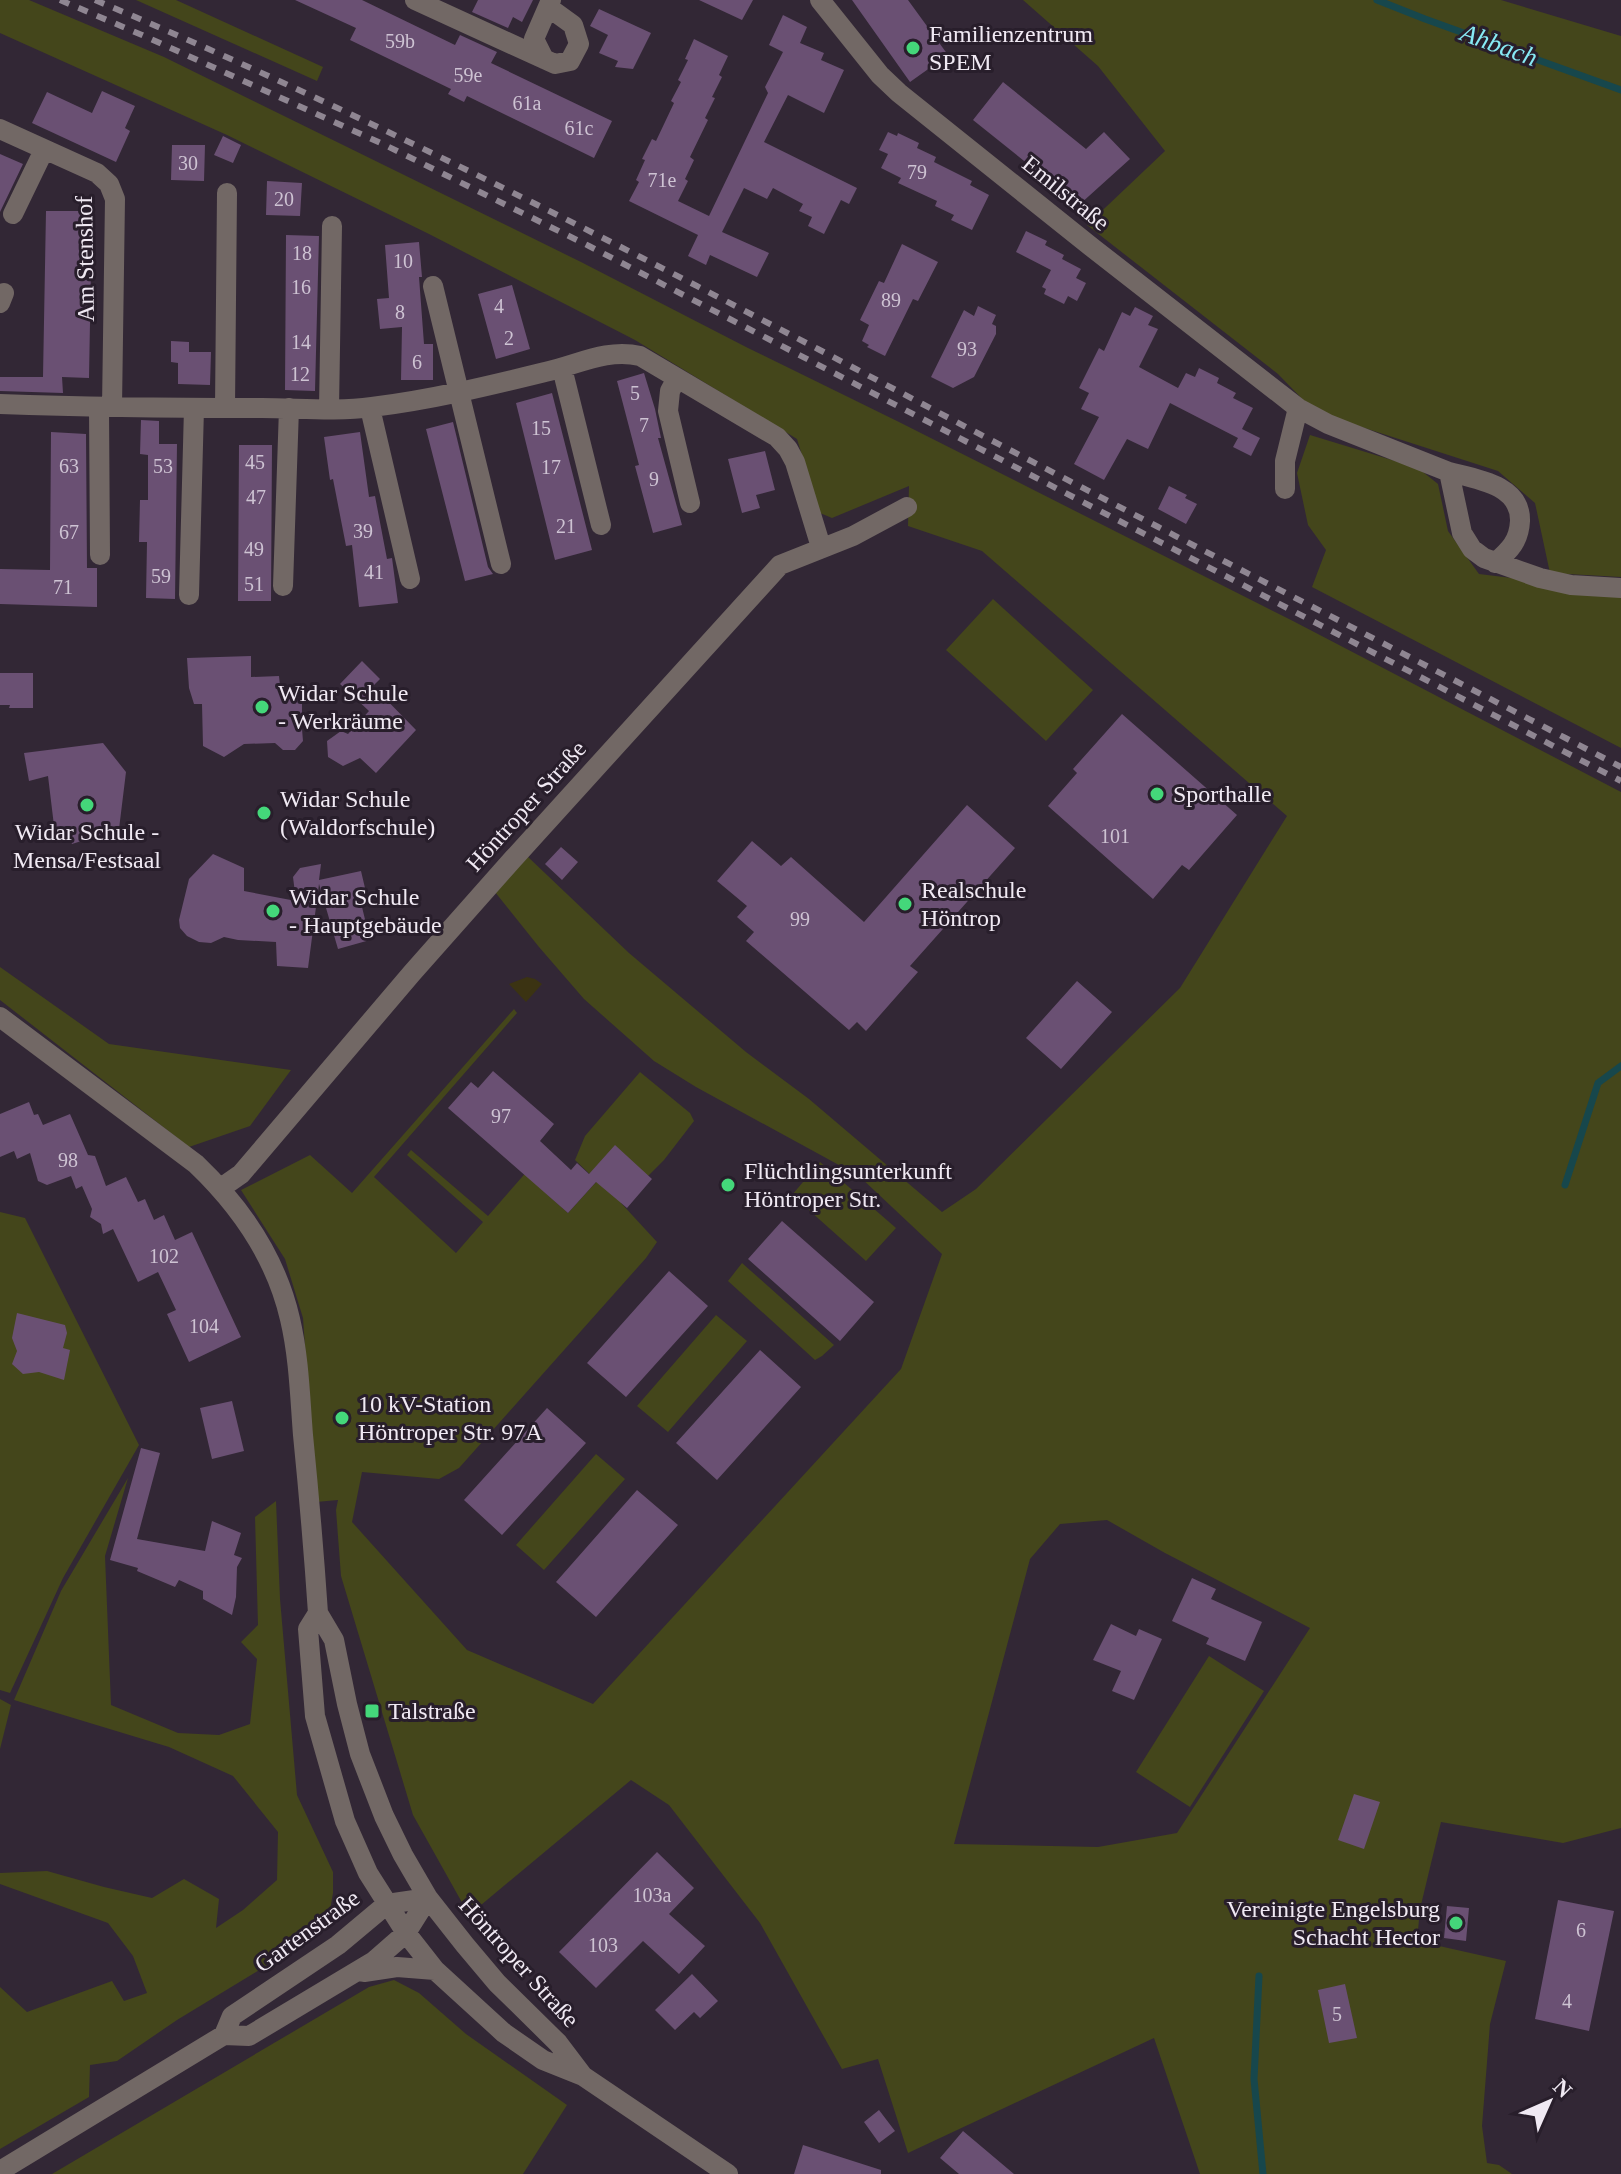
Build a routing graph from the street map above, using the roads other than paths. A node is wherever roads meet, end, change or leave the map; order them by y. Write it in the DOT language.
graph roads {
  1 [pos="415,0"];
  2 [pos="820,0"];
  3 [pos="550,3"];
  4 [pos="544,59"];
  5 [pos="0,129"];
  6 [pos="44,150"];
  7 [pos="227,193"];
  8 [pos="13,214"];
  9 [pos="332,226"];
  10 [pos="433,286"];
  11 [pos="562,368"];
  12 [pos="677,378"];
  13 [pos="459,392"];
  14 [pos="0,404"];
  15 [pos="106,408"];
  16 [pos="194,408"];
  17 [pos="225,408"];
  18 [pos="289,408"];
  19 [pos="370,408"];
  20 [pos="1298,408"];
  21 [pos="329,409"];
  22 [pos="1449,472"];
  23 [pos="1285,489"];
  24 [pos="690,503"];
  25 [pos="907,507"];
  26 [pos="601,525"];
  27 [pos="821,547"];
  28 [pos="100,555"];
  29 [pos="1495,563"];
  30 [pos="501,564"];
  31 [pos="410,579"];
  32 [pos="283,586"];
  33 [pos="1621,588"];
  34 [pos="189,595"];
  35 [pos="0,1017"];
  36 [pos="221,1188"];
  37 [pos="318,1613"];
  38 [pos="428,1898"];
  39 [pos="387,1904"];
  40 [pos="406,1933"];
  41 [pos="435,1970"];
  42 [pos="356,1973"];
  43 [pos="224,2035"];
  44 [pos="583,2076"];
  45 [pos="706,2168"];
  46 [pos="0,2171"];
  47 [pos="728,2174"];
  1 -- 4 [label="street"];
  2 -- 20 [label="street, Emilstraße"];
  3 -- 4 [label="street"];
  3 -- 4 [label="street"];
  5 -- 6 [label="street, Am Stenshof"];
  6 -- 8 [label="street"];
  6 -- 15 [label="street, Am Stenshof"];
  7 -- 17 [label="street"];
  9 -- 21 [label="street"];
  10 -- 13 [label="street"];
  11 -- 12 [label="street"];
  11 -- 13 [label="street"];
  11 -- 26 [label="street"];
  12 -- 24 [label="street"];
  12 -- 27 [label="street"];
  13 -- 19 [label="street"];
  13 -- 30 [label="street"];
  14 -- 15 [label="street"];
  15 -- 16 [label="street"];
  15 -- 28 [label="street, Am Stenshof"];
  16 -- 17 [label="street"];
  16 -- 34 [label="street"];
  17 -- 18 [label="street"];
  18 -- 21 [label="street"];
  18 -- 32 [label="street"];
  19 -- 21 [label="street"];
  19 -- 31 [label="street"];
  20 -- 22 [label="street, Emilstraße"];
  20 -- 23 [label="street"];
  22 -- 29 [label="street"];
  22 -- 29 [label="street, Emilstraße"];
  25 -- 27 [label="street, Höntroper Straße"];
  27 -- 36 [label="street, Höntroper Straße"];
  29 -- 33 [label="street"];
  35 -- 36 [label="street, Höntroper Straße"];
  36 -- 37 [label="street, Höntroper Straße"];
  37 -- 38 [label="street, Höntroper Straße"];
  37 -- 39 [label="street, Höntroper Straße"];
  38 -- 39 [label="street, Gartenstraße"];
  38 -- 40 [label="street, Gartenstraße"];
  38 -- 44 [label="street, Höntroper Straße"];
  39 -- 40 [label="street, Höntroper Straße"];
  39 -- 43 [label="street, Gartenstraße"];
  40 -- 41 [label="street, Höntroper Straße"];
  40 -- 42 [label="street, Gartenstraße"];
  41 -- 42 [label="street, Gartenstraße"];
  41 -- 44 [label="street, Höntroper Straße"];
  42 -- 43 [label="street, Gartenstraße"];
  43 -- 46 [label="street, Gartenstraße"];
  44 -- 45 [label="street, Höntroper Straße"];
  45 -- 47 [label="street, Höntroper Straße"];
}
